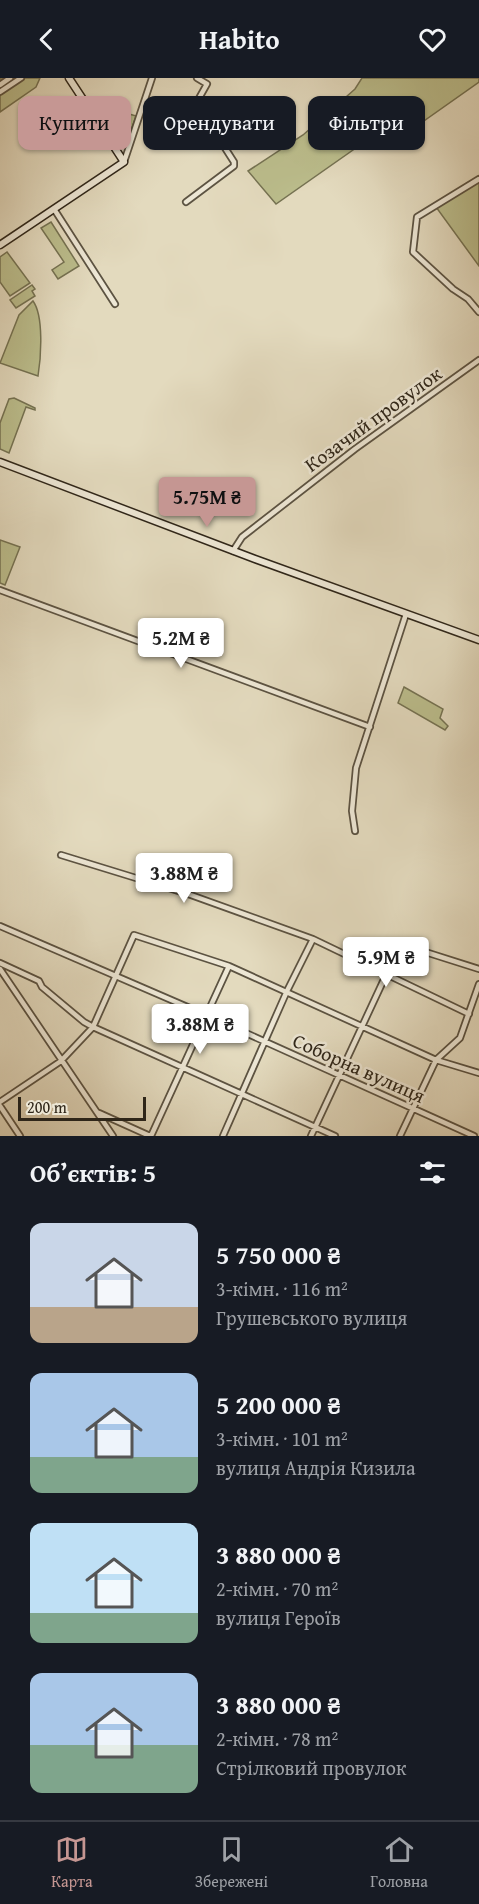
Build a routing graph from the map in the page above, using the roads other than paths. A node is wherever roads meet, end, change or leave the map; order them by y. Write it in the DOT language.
graph roads {
  1 [pos="10,78"];
  2 [pos="69,78"];
  3 [pos="152,78"];
  4 [pos="197,78"];
  5 [pos="17,79"];
  6 [pos="0,85"];
  7 [pos="0,92"];
  8 [pos="124,162"];
  9 [pos="479,179"];
  10 [pos="186,202"];
  11 [pos="54,209"];
  12 [pos="0,245"];
  13 [pos="115,304"];
  14 [pos="479,312"];
  15 [pos="479,360"];
  16 [pos="0,462"];
  17 [pos="233,551"];
  18 [pos="0,590"];
  19 [pos="406,614"];
  20 [pos="479,640"];
  21 [pos="370,727"];
  22 [pos="355,831"];
  23 [pos="60,855"];
  24 [pos="0,926"];
  25 [pos="313,939"];
  26 [pos="419,950"];
  27 [pos="0,963"];
  28 [pos="229,966"];
  29 [pos="0,969"];
  30 [pos="479,969"];
  31 [pos="386,975"];
  32 [pos="115,976"];
  33 [pos="479,984"];
  34 [pos="287,991"];
  35 [pos="469,1014"];
  36 [pos="206,1015"];
  37 [pos="362,1025"];
  38 [pos="93,1027"];
  39 [pos="266,1042"];
  40 [pos="436,1060"];
  41 [pos="61,1061"];
  42 [pos="182,1068"];
  43 [pos="479,1073"];
  44 [pos="339,1076"];
  45 [pos="243,1093"];
  46 [pos="0,1104"];
  47 [pos="412,1109"];
  48 [pos="96,1112"];
  49 [pos="315,1127"];
  50 [pos="21,1136"];
  51 [pos="113,1136"];
  52 [pos="151,1136"];
  53 [pos="223,1136"];
  54 [pos="311,1136"];
  55 [pos="335,1136"];
  56 [pos="400,1136"];
  57 [pos="474,1136"];
  1 -- 6 [label="street"];
  2 -- 8 [label="street"];
  3 -- 8 [label="street"];
  4 -- 10 [label="street"];
  5 -- 7 [label="street"];
  8 -- 11 [label="street"];
  9 -- 14 [label="street"];
  11 -- 12 [label="street"];
  11 -- 13 [label="street"];
  15 -- 17 [label="street, Козачий провулок"];
  16 -- 17 [label="street"];
  17 -- 19 [label="street"];
  18 -- 21 [label="street"];
  19 -- 20 [label="street"];
  19 -- 21 [label="street"];
  21 -- 22 [label="street"];
  23 -- 25 [label="street"];
  24 -- 32 [label="street, Соборна вулиця"];
  25 -- 31 [label="street"];
  25 -- 34 [label="street"];
  26 -- 30 [label="street"];
  27 -- 38 [label="street"];
  28 -- 32 [label="street"];
  28 -- 34 [label="street"];
  28 -- 36 [label="street"];
  29 -- 41 [label="street"];
  31 -- 35 [label="street"];
  31 -- 37 [label="street"];
  32 -- 36 [label="street, Соборна вулиця"];
  32 -- 38 [label="street"];
  33 -- 35 [label="street"];
  34 -- 37 [label="street"];
  34 -- 39 [label="street"];
  35 -- 40 [label="street"];
  36 -- 39 [label="street, Соборна вулиця"];
  36 -- 42 [label="street"];
  37 -- 40 [label="street"];
  37 -- 44 [label="street"];
  38 -- 41 [label="street"];
  38 -- 42 [label="street"];
  39 -- 44 [label="street, Соборна вулиця"];
  39 -- 45 [label="street"];
  40 -- 43 [label="street"];
  40 -- 47 [label="street"];
  41 -- 46 [label="street"];
  41 -- 48 [label="street"];
  42 -- 45 [label="street"];
  42 -- 52 [label="street"];
  44 -- 47 [label="street, Соборна вулиця"];
  44 -- 49 [label="street"];
  45 -- 49 [label="street"];
  45 -- 53 [label="street"];
  46 -- 50 [label="street"];
  47 -- 56 [label="street"];
  47 -- 57 [label="street, Соборна вулиця"];
  48 -- 51 [label="street"];
  48 -- 52 [label="street"];
  49 -- 54 [label="street"];
  49 -- 55 [label="street"];
}
